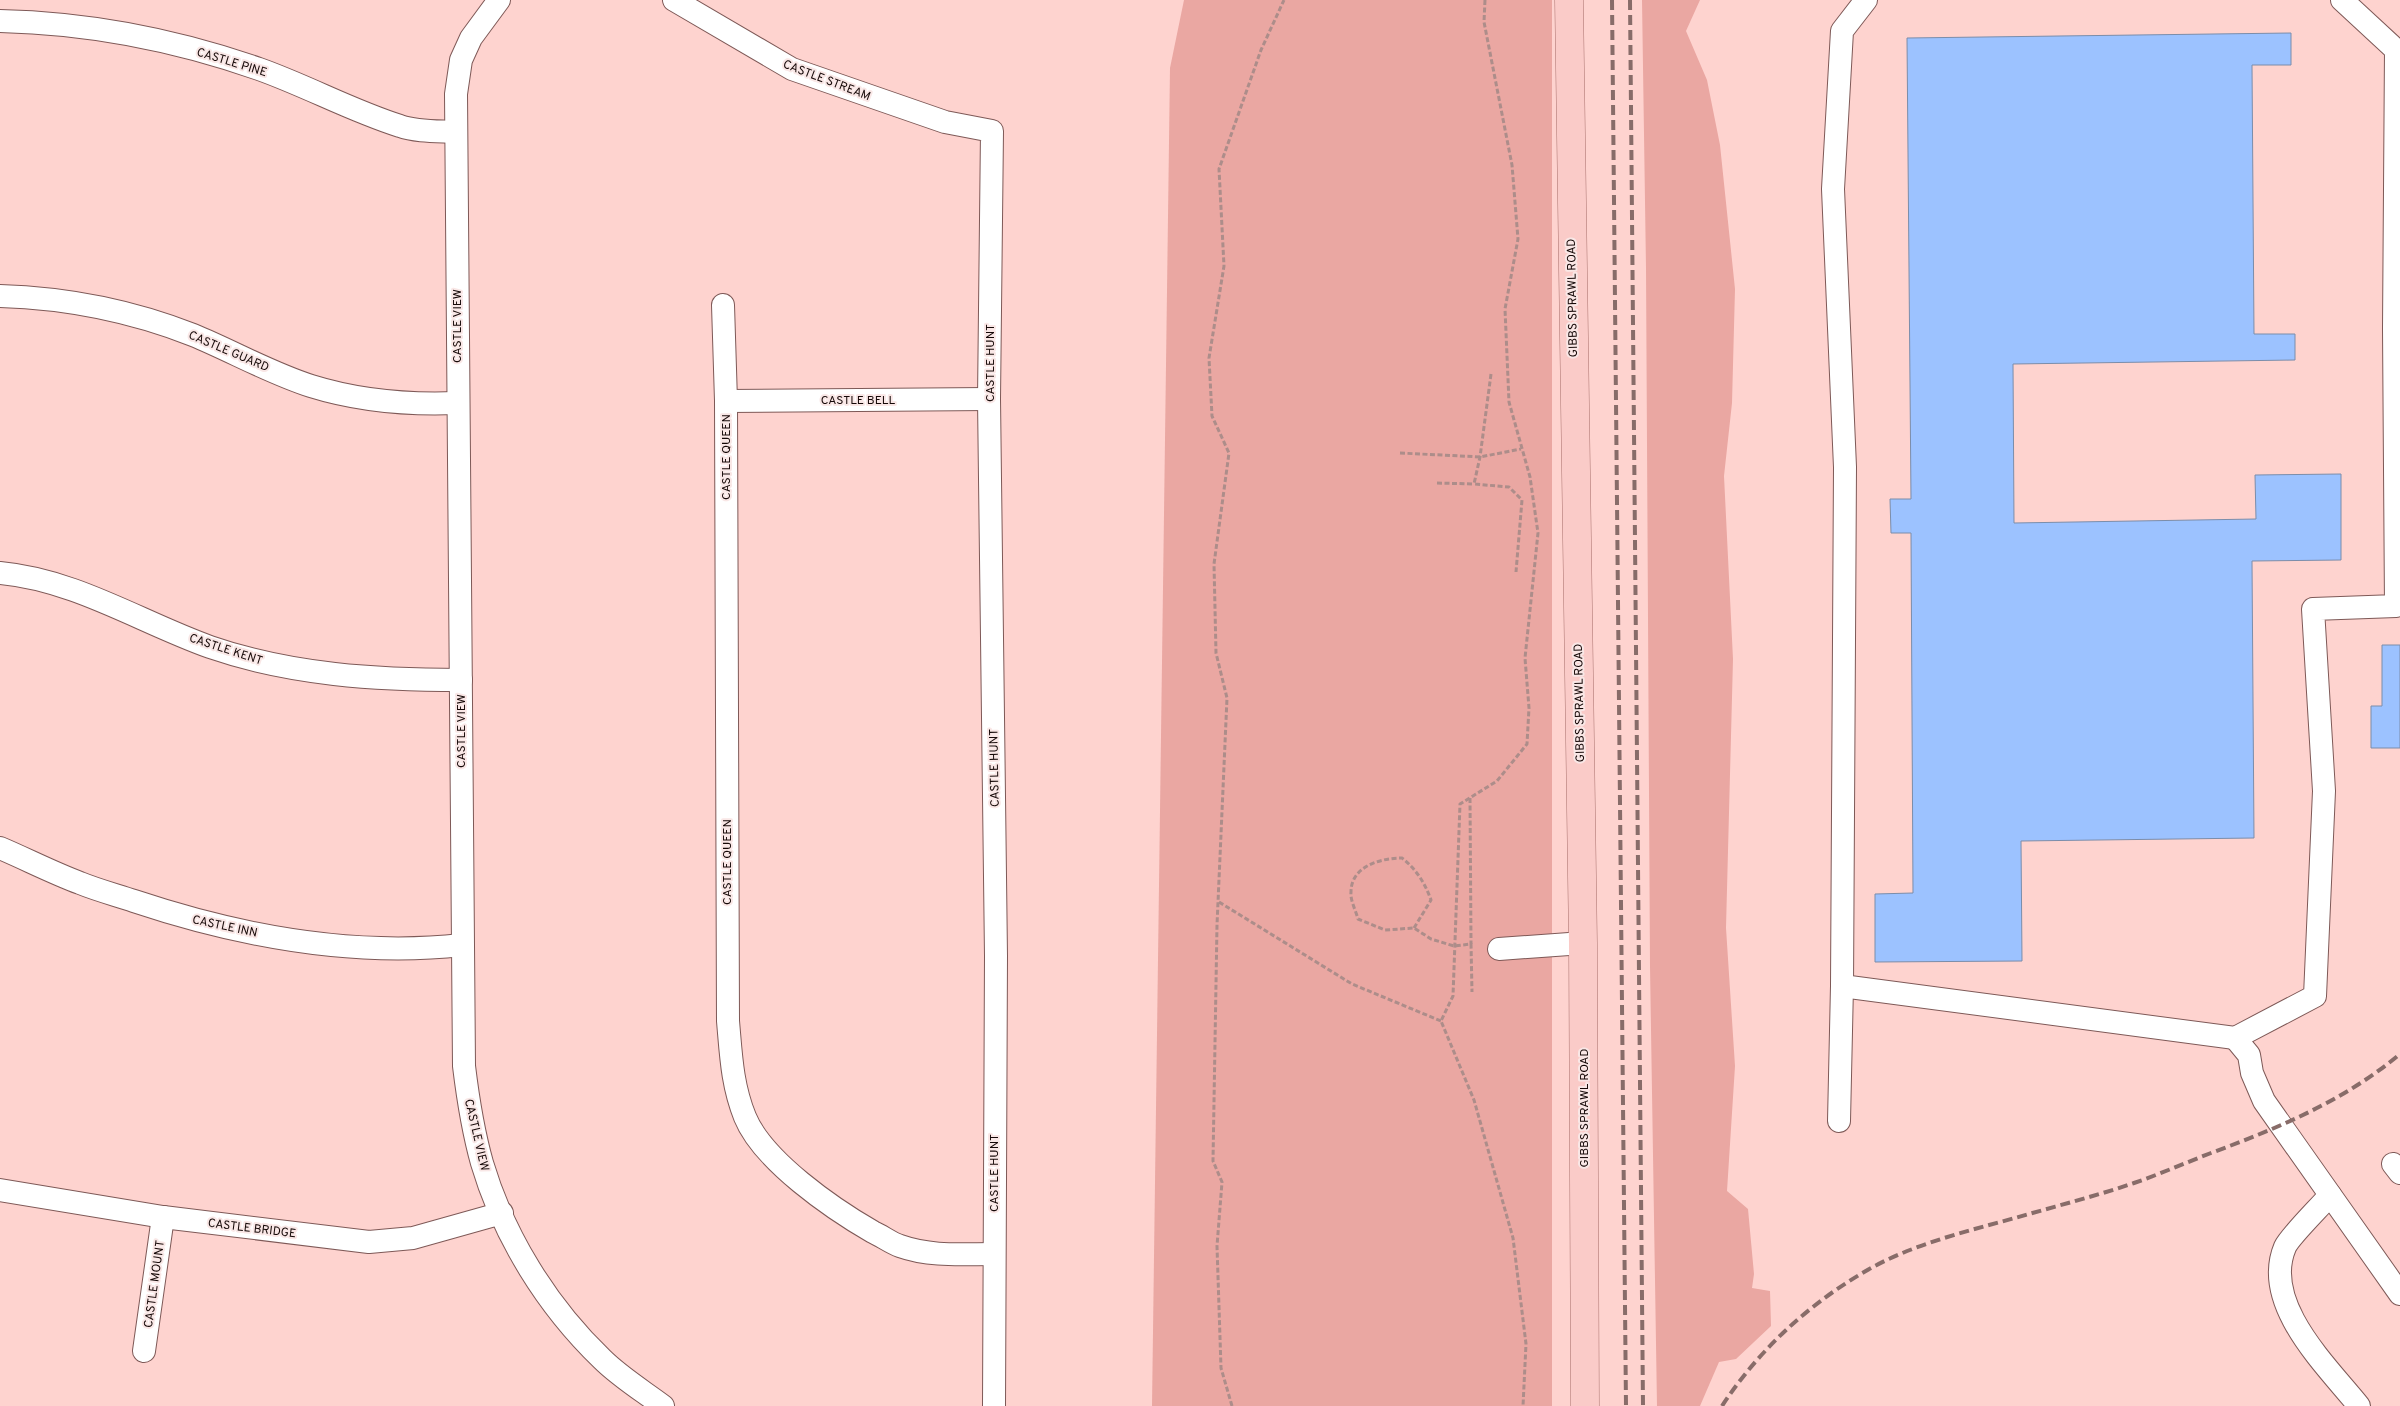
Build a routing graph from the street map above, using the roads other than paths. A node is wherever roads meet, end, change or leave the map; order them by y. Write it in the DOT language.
graph roads {
  1 [pos="499,0"];
  2 [pos="674,0"];
  3 [pos="1569,0"];
  4 [pos="1866,0"];
  5 [pos="2342,0"];
  6 [pos="0,21"];
  7 [pos="992,131"];
  8 [pos="456,132"];
  9 [pos="0,296"];
  10 [pos="723,305"];
  11 [pos="989,399"];
  12 [pos="726,401"];
  13 [pos="457,403"];
  14 [pos="0,573"];
  15 [pos="461,680"];
  16 [pos="0,848"];
  17 [pos="1583,942"];
  18 [pos="462,945"];
  19 [pos="1499,949"];
  20 [pos="1842,986"];
  21 [pos="2236,1038"];
  22 [pos="1840,1121"];
  23 [pos="0,1190"];
  24 [pos="2330,1195"];
  25 [pos="502,1213"];
  26 [pos="163,1217"];
  27 [pos="994,1254"];
  28 [pos="2400,1294"];
  29 [pos="144,1351"];
  30 [pos="663,1406"];
  31 [pos="994,1406"];
  32 [pos="1585,1406"];
  33 [pos="2359,1406"];
  1 -- 8 [label="street, CASTLE VIEW"];
  2 -- 7 [label="street, CASTLE STREAM"];
  3 -- 17 [label="main road, GIBBS SPRAWL ROAD"];
  4 -- 20 [label="street"];
  5 -- 21 [label="street"];
  6 -- 8 [label="street, CASTLE PINE"];
  7 -- 11 [label="street, CASTLE HUNT"];
  8 -- 13 [label="street, CASTLE VIEW"];
  9 -- 13 [label="street, CASTLE GUARD"];
  10 -- 12 [label="street, CASTLE QUEEN"];
  11 -- 12 [label="street, CASTLE BELL"];
  11 -- 27 [label="street, CASTLE HUNT"];
  12 -- 27 [label="street, CASTLE QUEEN"];
  13 -- 15 [label="street, CASTLE VIEW"];
  14 -- 15 [label="street, CASTLE KENT"];
  15 -- 18 [label="street, CASTLE VIEW"];
  16 -- 18 [label="street, CASTLE INN"];
  17 -- 19 [label="street"];
  17 -- 32 [label="main road, GIBBS SPRAWL ROAD"];
  18 -- 25 [label="street, CASTLE VIEW"];
  20 -- 21 [label="street"];
  20 -- 22 [label="street"];
  21 -- 24 [label="street"];
  23 -- 26 [label="street, CASTLE BRIDGE"];
  24 -- 28 [label="street"];
  24 -- 33 [label="street"];
  25 -- 26 [label="street, CASTLE BRIDGE"];
  25 -- 30 [label="street, CASTLE VIEW"];
  26 -- 29 [label="street, CASTLE MOUNT"];
  27 -- 31 [label="street, CASTLE HUNT"];
}
